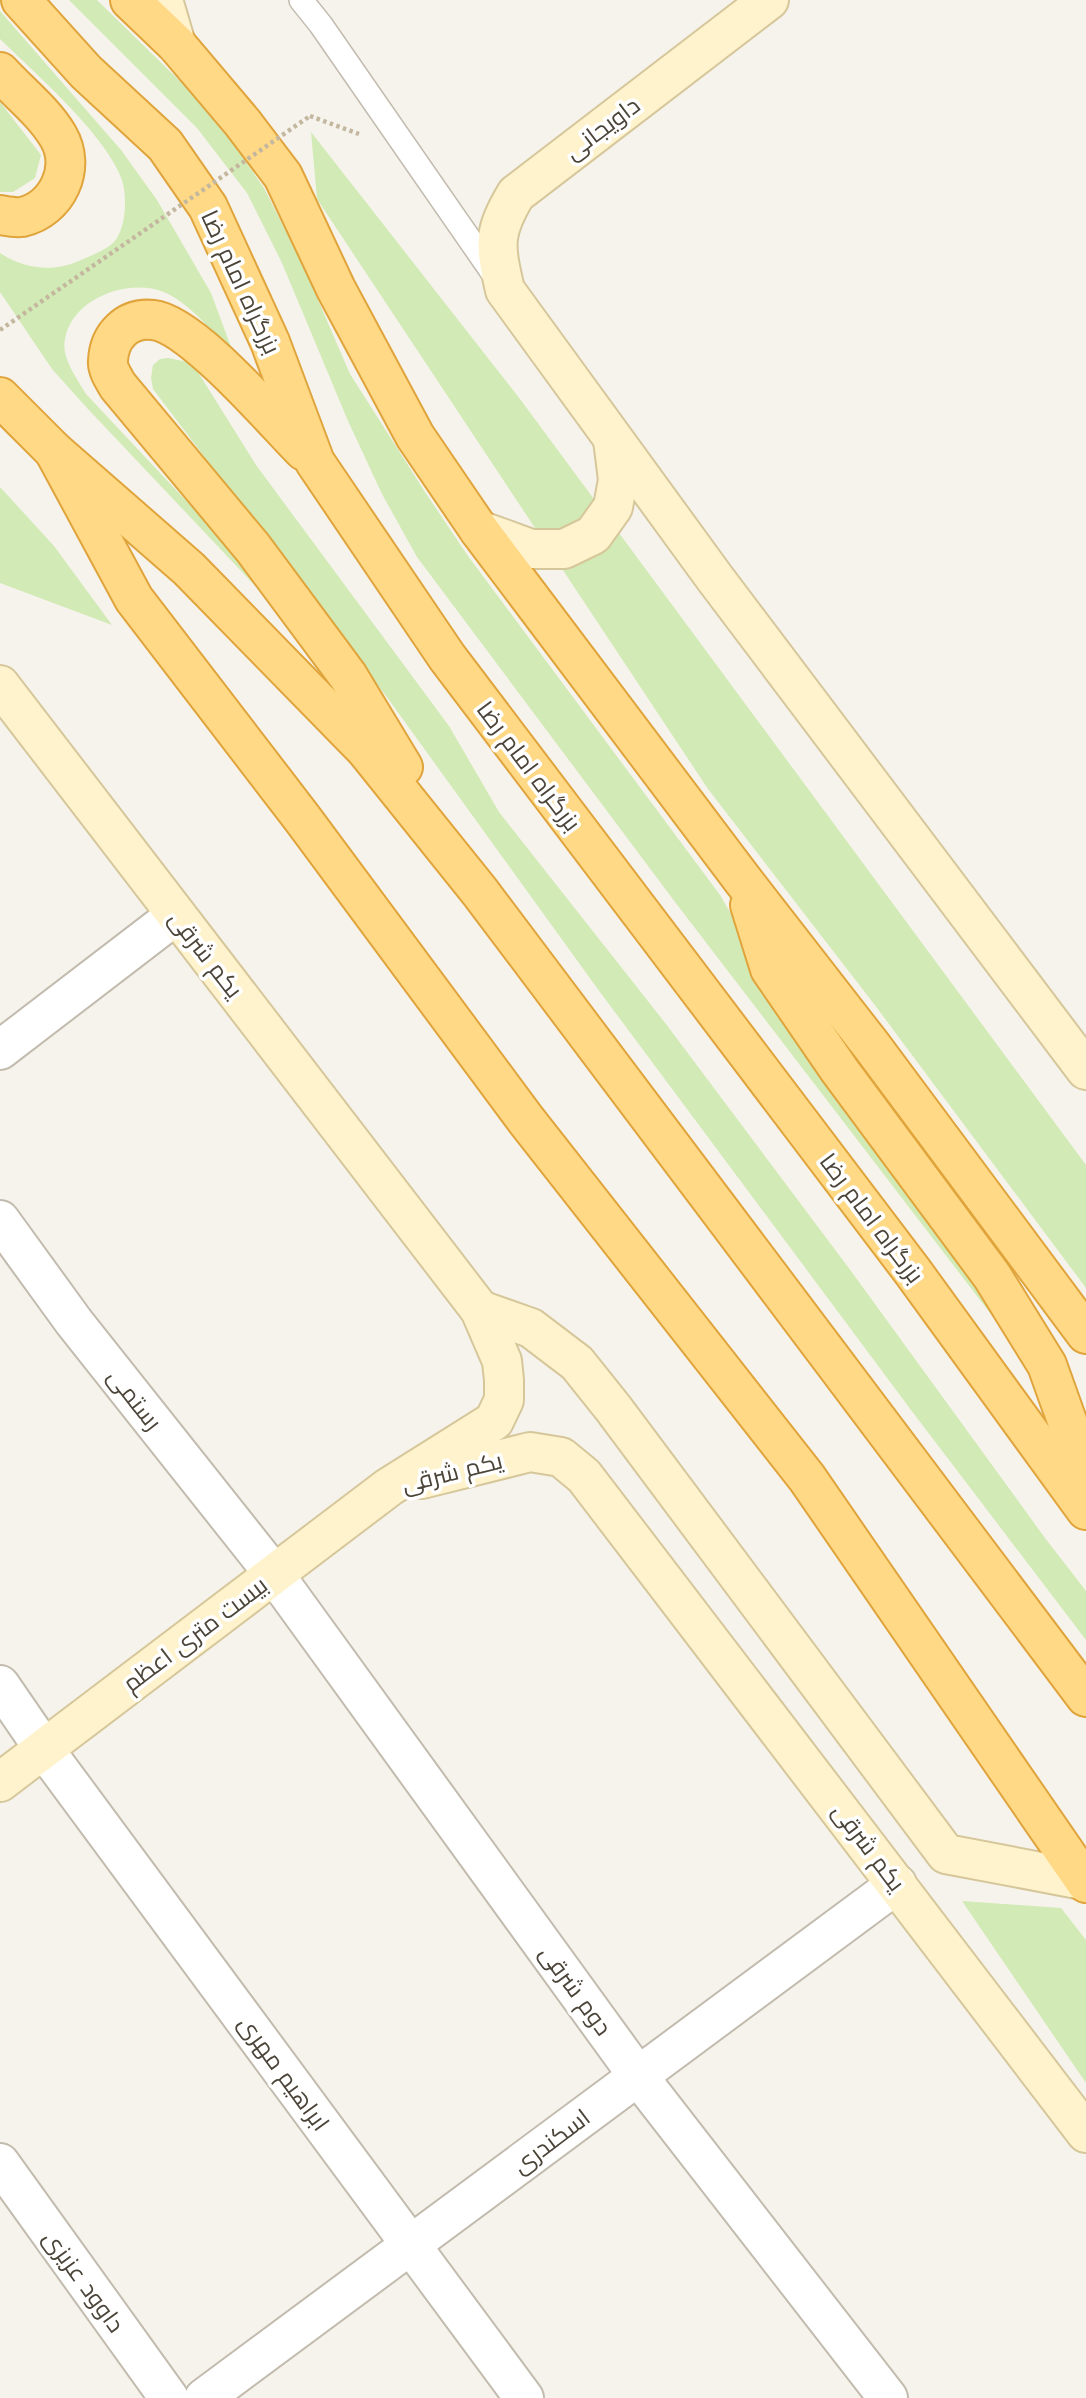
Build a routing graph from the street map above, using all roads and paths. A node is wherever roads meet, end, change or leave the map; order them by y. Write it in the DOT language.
graph roads {
  1 [pos="21,0"];
  2 [pos="130,0"];
  3 [pos="163,0"];
  4 [pos="301,0"];
  5 [pos="769,0"];
  6 [pos="176,44"];
  7 [pos="0,72"];
  8 [pos="310,116"];
  9 [pos="0,215"];
  10 [pos="505,290"];
  11 [pos="0,330"];
  12 [pos="0,397"];
  13 [pos="613,440"];
  14 [pos="54,451"];
  15 [pos="315,462"];
  16 [pos="479,530"];
  17 [pos="0,685"];
  18 [pos="742,879"];
  19 [pos="480,892"];
  20 [pos="176,915"];
  21 [pos="0,1050"];
  22 [pos="1086,1070"];
  23 [pos="0,1220"];
  24 [pos="480,1310"];
  25 [pos="1086,1334"];
  26 [pos="1086,1474"];
  27 [pos="390,1487"];
  28 [pos="1086,1510"];
  29 [pos="274,1574"];
  30 [pos="0,1685"];
  31 [pos="1086,1697"];
  32 [pos="44,1749"];
  33 [pos="0,1782"];
  34 [pos="1085,1882"];
  35 [pos="897,1884"];
  36 [pos="638,2076"];
  37 [pos="1086,2133"];
  38 [pos="0,2163"];
  39 [pos="412,2245"];
  40 [pos="169,2398"];
  41 [pos="204,2398"];
  42 [pos="524,2398"];
  43 [pos="888,2398"];
  1 -- 15 [label="highway, بزرگراه امام رضا"];
  2 -- 6 [label="highway"];
  3 -- 6 [label="main road"];
  4 -- 10 [label="lane"];
  5 -- 10 [label="main road, داویجانی"];
  6 -- 16 [label="highway"];
  7 -- 9 [label="highway"];
  8 -- 11 [label="path, bridge"];
  10 -- 13 [label="main road"];
  12 -- 14 [label="highway"];
  13 -- 16 [label="main road"];
  13 -- 22 [label="main road"];
  14 -- 19 [label="highway"];
  14 -- 34 [label="highway"];
  15 -- 19 [label="highway"];
  15 -- 28 [label="highway, بزرگراه امام رضا"];
  16 -- 18 [label="highway"];
  17 -- 20 [label="main road, یکم شرقی"];
  18 -- 25 [label="highway"];
  18 -- 26 [label="highway"];
  19 -- 31 [label="highway"];
  20 -- 21 [label="street"];
  20 -- 24 [label="main road, یکم شرقی"];
  23 -- 29 [label="street, رستمی"];
  24 -- 27 [label="main road, یکم شرقی"];
  24 -- 34 [label="main road"];
  27 -- 29 [label="main road, بیست متری اعظم"];
  27 -- 35 [label="main road, یکم شرقی"];
  29 -- 32 [label="main road, بیست متری اعظم"];
  29 -- 36 [label="street, دوم شرقی"];
  30 -- 32 [label="street, ابراهیم مهری"];
  32 -- 33 [label="main road, بیست متری اعظم"];
  32 -- 39 [label="street, ابراهیم مهری"];
  35 -- 36 [label="street, اسکندری"];
  35 -- 37 [label="main road, یکم شرقی"];
  36 -- 39 [label="street, اسکندری"];
  36 -- 43 [label="street, دوم شرقی"];
  38 -- 40 [label="street, داوود عزیزی"];
  39 -- 41 [label="street, اسکندری"];
  39 -- 42 [label="street, ابراهیم مهری"];
}
